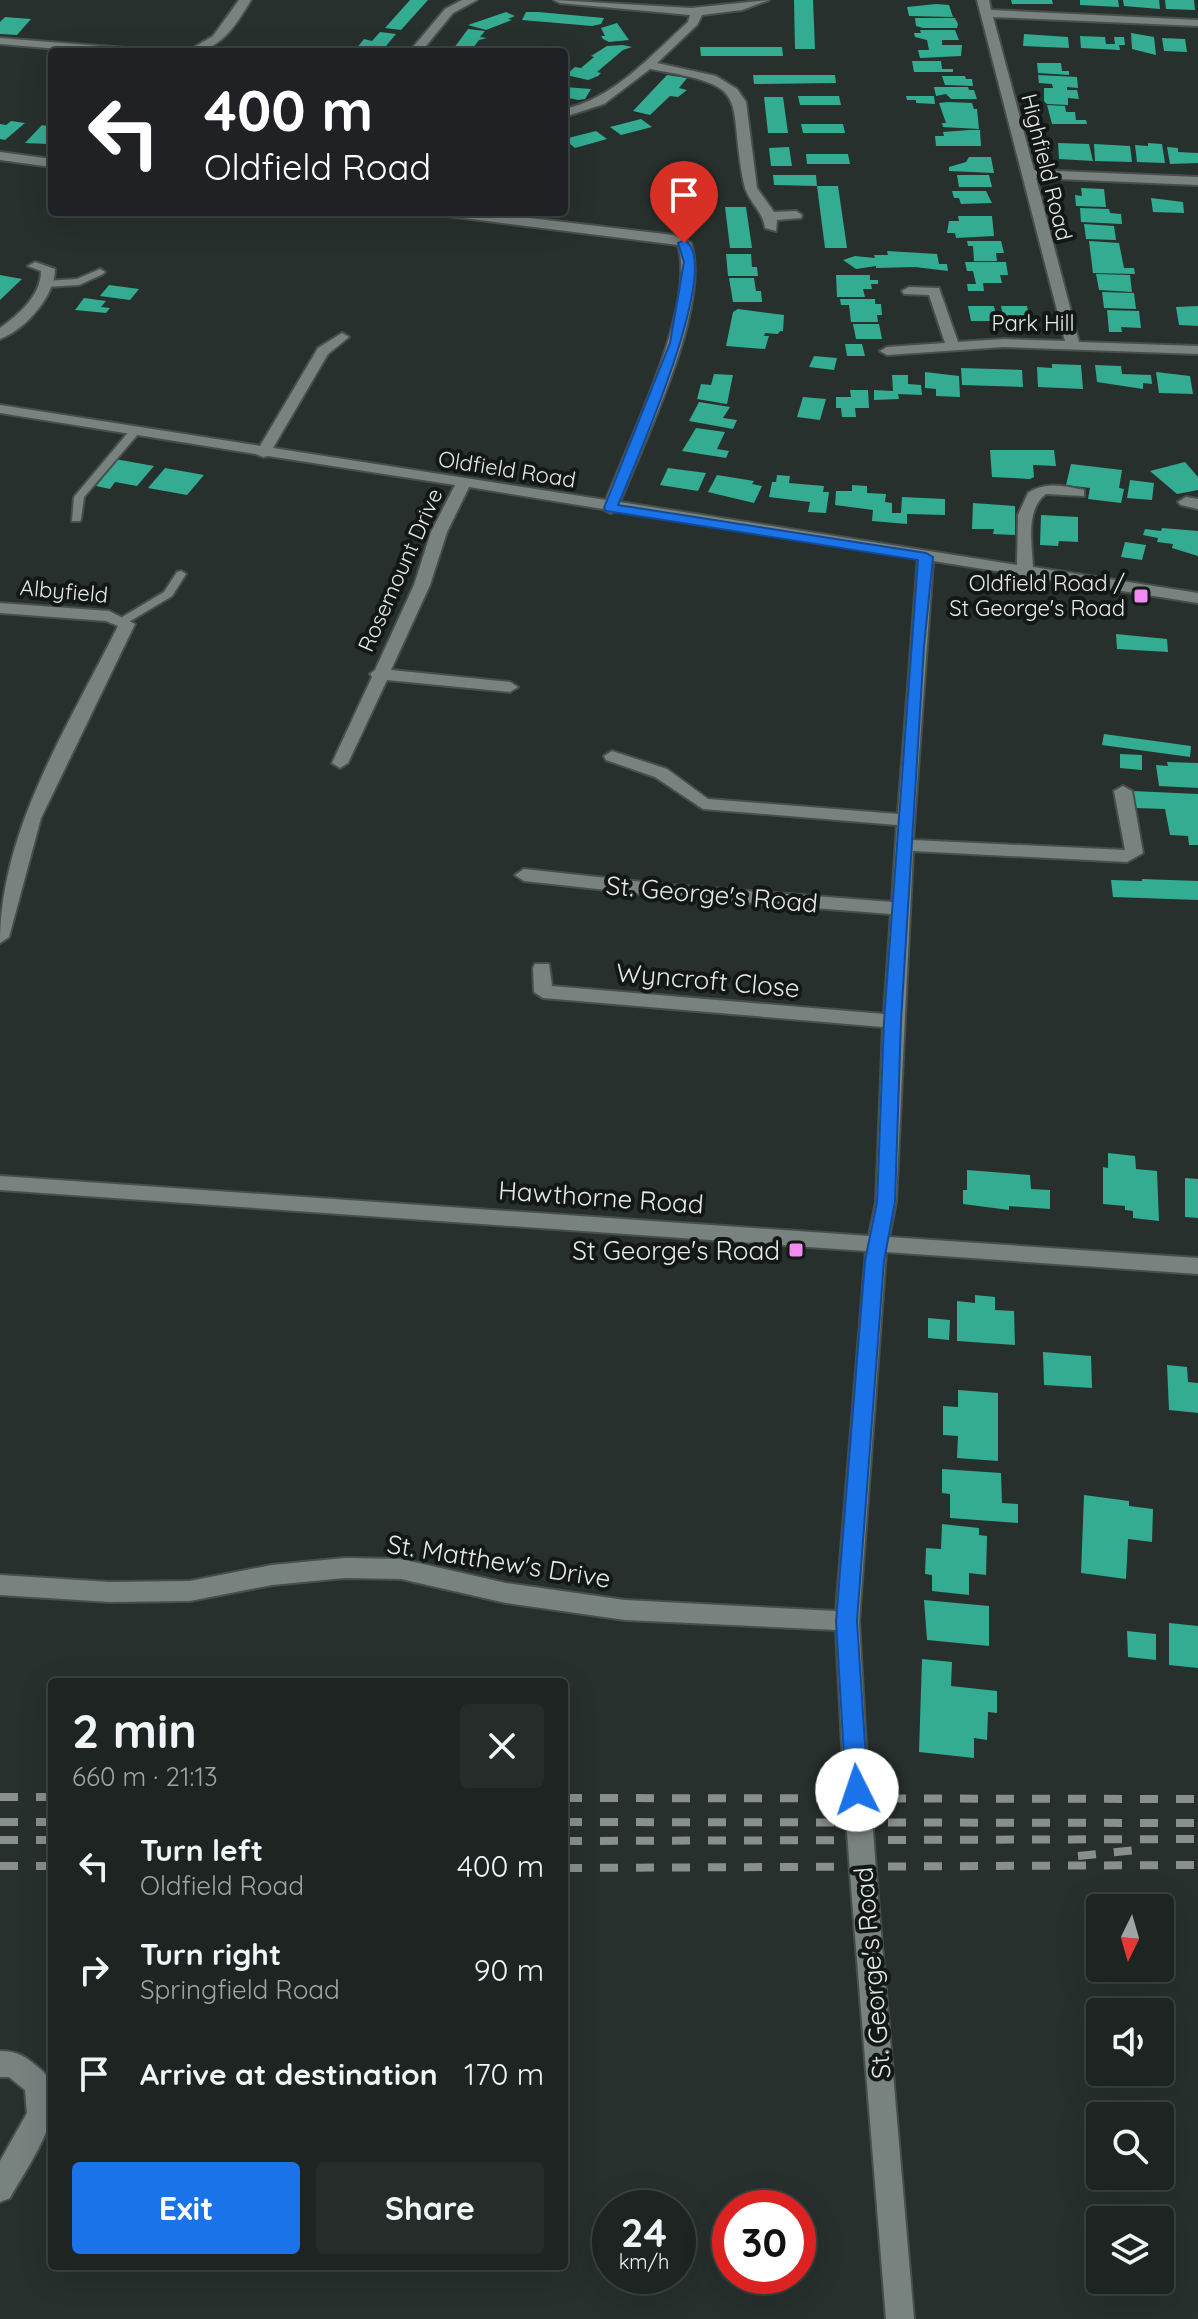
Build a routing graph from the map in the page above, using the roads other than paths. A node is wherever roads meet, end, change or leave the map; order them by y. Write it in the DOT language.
graph roads {
  1 [pos="245,0"];
  2 [pos="471,0"];
  3 [pos="560,0"];
  4 [pos="763,0"];
  5 [pos="983,0"];
  6 [pos="697,12"];
  7 [pos="986,13"];
  8 [pos="1198,23"];
  9 [pos="0,41"];
  10 [pos="88,48"];
  11 [pos="206,48"];
  12 [pos="418,48"];
  13 [pos="645,65"];
  14 [pos="568,112"];
  15 [pos="0,156"];
  16 [pos="48,162"];
  17 [pos="1029,174"];
  18 [pos="1198,181"];
  19 [pos="796,215"];
  20 [pos="480,216"];
  21 [pos="35,266"];
  22 [pos="100,272"];
  23 [pos="46,284"];
  24 [pos="909,291"];
  25 [pos="0,335"];
  26 [pos="342,337"];
  27 [pos="1073,344"];
  28 [pos="953,347"];
  29 [pos="1198,350"];
  30 [pos="887,351"];
  31 [pos="0,409"];
  32 [pos="135,431"];
  33 [pos="263,453"];
  34 [pos="463,484"];
  35 [pos="1079,493"];
  36 [pos="610,508"];
  37 [pos="76,519"];
  38 [pos="926,557"];
  39 [pos="1025,573"];
  40 [pos="181,574"];
  41 [pos="1198,598"];
  42 [pos="0,608"];
  43 [pos="123,621"];
  44 [pos="378,674"];
  45 [pos="510,687"];
  46 [pos="612,756"];
  47 [pos="340,763"];
  48 [pos="1123,791"];
  49 [pos="906,820"];
  50 [pos="905,845"];
  51 [pos="524,875"];
  52 [pos="901,909"];
  53 [pos="0,937"];
  54 [pos="542,968"];
  55 [pos="893,1021"];
  56 [pos="0,1183"];
  57 [pos="880,1245"];
  58 [pos="1198,1266"];
  59 [pos="0,1585"];
  60 [pos="847,1621"];
  61 [pos="0,2064"];
  62 [pos="0,2188"];
  63 [pos="900,2319"];
  1 -- 11 [label="street"];
  2 -- 12 [label="street"];
  3 -- 6 [label="street"];
  4 -- 6 [label="street"];
  5 -- 7 [label="street, Highfield Road"];
  6 -- 13 [label="street"];
  7 -- 8 [label="street"];
  7 -- 17 [label="street, Highfield Road"];
  9 -- 10 [label="street"];
  13 -- 14 [label="street"];
  13 -- 19 [label="street"];
  15 -- 16 [label="street"];
  17 -- 18 [label="street"];
  17 -- 27 [label="street, Highfield Road"];
  20 -- 36 [label="street"];
  21 -- 23 [label="street"];
  22 -- 23 [label="lane"];
  23 -- 25 [label="street"];
  24 -- 28 [label="street"];
  26 -- 33 [label="street"];
  27 -- 28 [label="street, Park Hill"];
  27 -- 29 [label="street, Park Hill"];
  28 -- 30 [label="street, Park Hill"];
  31 -- 32 [label="street, Oldfield Road"];
  32 -- 33 [label="street, Oldfield Road"];
  32 -- 37 [label="lane"];
  33 -- 34 [label="street, Oldfield Road"];
  34 -- 36 [label="street, Oldfield Road"];
  34 -- 44 [label="street, Rosemount Drive"];
  35 -- 39 [label="street"];
  36 -- 38 [label="street, Oldfield Road"];
  38 -- 39 [label="street, Oldfield Road"];
  38 -- 49 [label="street, St. George's Road"];
  39 -- 41 [label="street, Oldfield Road"];
  40 -- 43 [label="lane"];
  42 -- 43 [label="street, Albyfield"];
  43 -- 53 [label="street"];
  44 -- 45 [label="street, Rosemount Drive"];
  44 -- 47 [label="street, Rosemount Drive"];
  46 -- 49 [label="street"];
  48 -- 50 [label="street"];
  49 -- 50 [label="street, St. George's Road"];
  50 -- 52 [label="street, St. George's Road"];
  51 -- 52 [label="street, St. George's Road"];
  52 -- 55 [label="street, St. George's Road"];
  54 -- 55 [label="street, Wyncroft Close"];
  55 -- 57 [label="street, St. George's Road"];
  56 -- 57 [label="street, Hawthorne Road"];
  57 -- 58 [label="street, Hawthorne Road"];
  57 -- 60 [label="street, St. George's Road"];
  59 -- 60 [label="street, St. Matthew's Drive"];
  60 -- 63 [label="street, St. George's Road, bridge"];
  61 -- 62 [label="street"];
}
